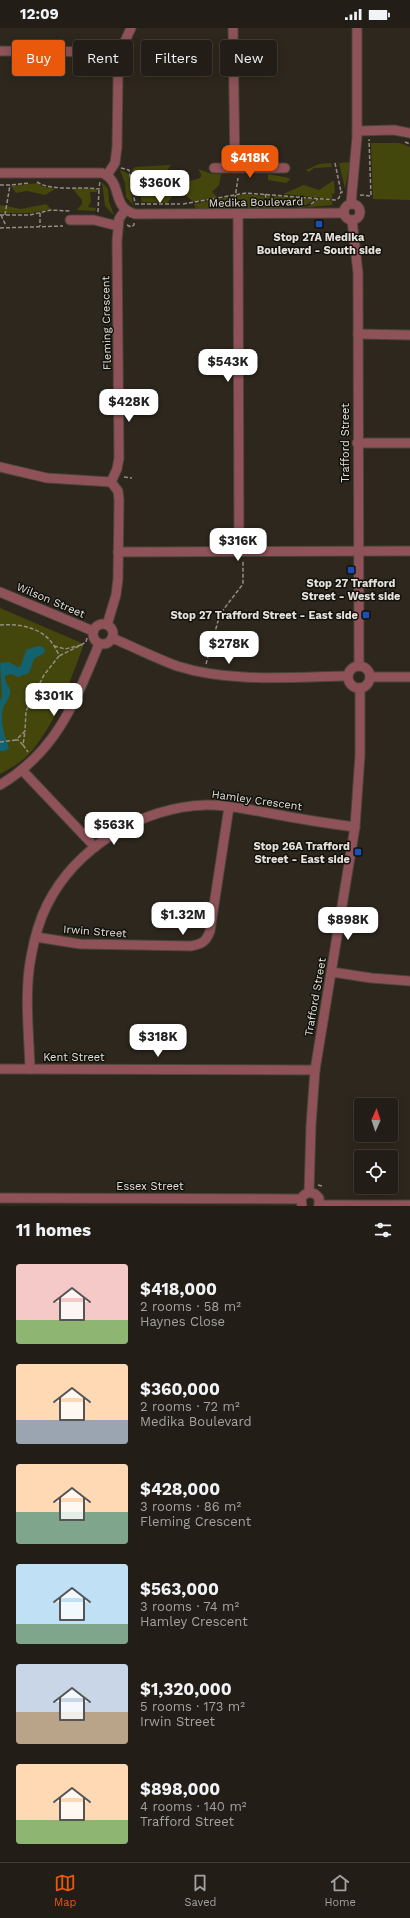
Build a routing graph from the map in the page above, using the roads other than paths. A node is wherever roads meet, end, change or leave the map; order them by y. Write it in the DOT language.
graph roads {
  1 [pos="131,28"];
  2 [pos="233,28"];
  3 [pos="357,28"];
  4 [pos="126,40"];
  5 [pos="0,52"];
  6 [pos="73,52"];
  7 [pos="118,76"];
  8 [pos="357,130"];
  9 [pos="410,133"];
  10 [pos="214,168"];
  11 [pos="285,168"];
  12 [pos="237,171"];
  13 [pos="0,173"];
  14 [pos="107,175"];
  15 [pos="351,203"];
  16 [pos="125,210"];
  17 [pos="344,213"];
  18 [pos="238,214"];
  19 [pos="352,220"];
  20 [pos="70,223"];
  21 [pos="118,223"];
  22 [pos="358,334"];
  23 [pos="410,334"];
  24 [pos="357,443"];
  25 [pos="410,443"];
  26 [pos="0,467"];
  27 [pos="111,482"];
  28 [pos="410,551"];
  29 [pos="118,552"];
  30 [pos="241,552"];
  31 [pos="357,552"];
  32 [pos="0,592"];
  33 [pos="107,625"];
  34 [pos="90,633"];
  35 [pos="112,638"];
  36 [pos="99,644"];
  37 [pos="359,666"];
  38 [pos="348,676"];
  39 [pos="370,677"];
  40 [pos="410,677"];
  41 [pos="360,688"];
  42 [pos="22,770"];
  43 [pos="0,785"];
  44 [pos="229,807"];
  45 [pos="355,827"];
  46 [pos="95,847"];
  47 [pos="36,937"];
  48 [pos="332,972"];
  49 [pos="410,981"];
  50 [pos="0,1069"];
  51 [pos="30,1069"];
  52 [pos="315,1070"];
  53 [pos="309,1192"];
  54 [pos="0,1198"];
  55 [pos="301,1202"];
  56 [pos="319,1205"];
  57 [pos="410,1205"];
  1 -- 4 [label="street"];
  2 -- 12 [label="street"];
  3 -- 8 [label="street"];
  5 -- 6 [label="street"];
  7 -- 14 [label="street"];
  8 -- 9 [label="street"];
  8 -- 15 [label="street"];
  10 -- 12 [label="street"];
  11 -- 12 [label="street"];
  13 -- 14 [label="street"];
  14 -- 16 [label="street"];
  15 -- 17 [label="street"];
  15 -- 19 [label="street"];
  16 -- 18 [label="street, Medika Boulevard"];
  16 -- 21 [label="street, Fleming Crescent"];
  17 -- 18 [label="street, Medika Boulevard"];
  17 -- 19 [label="street"];
  18 -- 30 [label="street"];
  19 -- 22 [label="street, Trafford Street"];
  20 -- 21 [label="street"];
  21 -- 27 [label="street, Fleming Crescent"];
  22 -- 23 [label="street"];
  22 -- 24 [label="street, Trafford Street"];
  24 -- 25 [label="street"];
  24 -- 31 [label="street, Trafford Street"];
  26 -- 27 [label="street"];
  27 -- 29 [label="street"];
  28 -- 31 [label="street"];
  29 -- 30 [label="street"];
  29 -- 33 [label="street"];
  30 -- 31 [label="street"];
  31 -- 37 [label="street, Trafford Street"];
  32 -- 34 [label="street, Wilson Street"];
  33 -- 34 [label="street"];
  33 -- 35 [label="street"];
  34 -- 36 [label="street"];
  35 -- 36 [label="street"];
  35 -- 38 [label="street"];
  36 -- 42 [label="street"];
  37 -- 38 [label="street"];
  37 -- 39 [label="street"];
  38 -- 41 [label="street"];
  39 -- 40 [label="street"];
  39 -- 41 [label="street"];
  41 -- 45 [label="street, Trafford Street"];
  42 -- 43 [label="street"];
  42 -- 46 [label="street"];
  44 -- 45 [label="street, Hamley Crescent"];
  44 -- 46 [label="street, Hamley Crescent"];
  44 -- 47 [label="street, Irwin Street"];
  45 -- 48 [label="street, Trafford Street"];
  46 -- 47 [label="street, Hamley Crescent"];
  47 -- 51 [label="street, Hamley Crescent"];
  48 -- 49 [label="street"];
  48 -- 52 [label="street, Trafford Street"];
  50 -- 51 [label="street, Kent Street"];
  51 -- 52 [label="street, Kent Street"];
  52 -- 53 [label="street, Trafford Street"];
  53 -- 55 [label="street"];
  53 -- 56 [label="street"];
  54 -- 55 [label="street, Essex Street"];
  56 -- 57 [label="street"];
}
